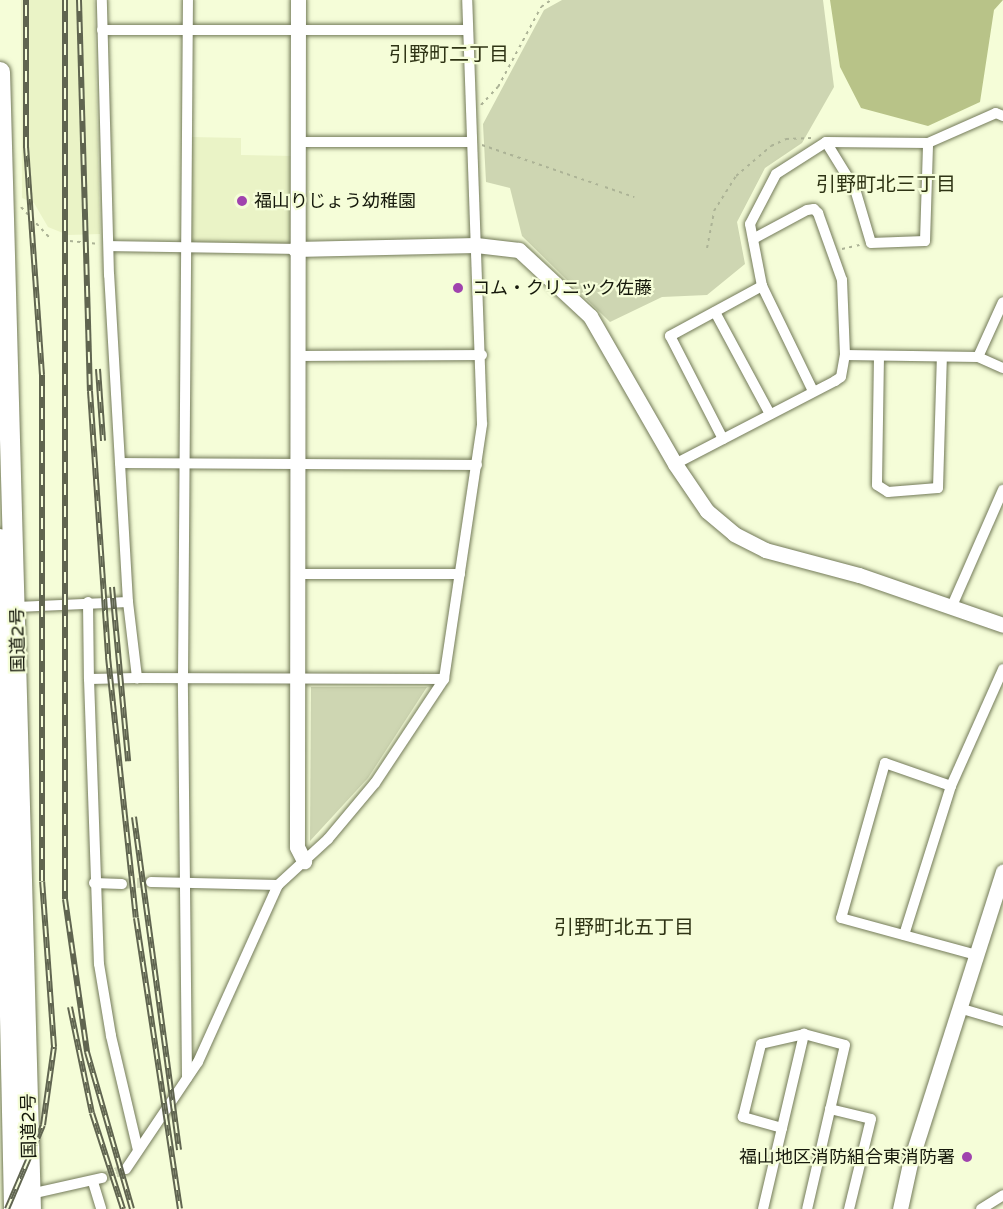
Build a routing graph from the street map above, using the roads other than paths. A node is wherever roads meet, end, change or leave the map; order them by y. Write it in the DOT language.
graph roads {
  1 [pos="102,0"];
  2 [pos="188,0"];
  3 [pos="298,0"];
  4 [pos="467,0"];
  5 [pos="102,30"];
  6 [pos="188,30"];
  7 [pos="467,30"];
  8 [pos="297,31"];
  9 [pos="0,72"];
  10 [pos="2,102"];
  11 [pos="1003,116"];
  12 [pos="296,142"];
  13 [pos="826,142"];
  14 [pos="474,143"];
  15 [pos="928,143"];
  16 [pos="753,239"];
  17 [pos="109,246"];
  18 [pos="476,246"];
  19 [pos="189,248"];
  20 [pos="295,249"];
  21 [pos="762,286"];
  22 [pos="1003,302"];
  23 [pos="715,312"];
  24 [pos="482,355"];
  25 [pos="299,356"];
  26 [pos="845,356"];
  27 [pos="879,356"];
  28 [pos="942,357"];
  29 [pos="978,357"];
  30 [pos="1003,368"];
  31 [pos="813,391"];
  32 [pos="770,414"];
  33 [pos="723,439"];
  34 [pos="120,463"];
  35 [pos="186,464"];
  36 [pos="675,464"];
  37 [pos="297,465"];
  38 [pos="477,465"];
  39 [pos="1003,490"];
  40 [pos="0,539"];
  41 [pos="297,574"];
  42 [pos="460,574"];
  43 [pos="88,602"];
  44 [pos="128,602"];
  45 [pos="952,606"];
  46 [pos="17,607"];
  47 [pos="1003,625"];
  48 [pos="1003,669"];
  49 [pos="136,678"];
  50 [pos="183,678"];
  51 [pos="297,679"];
  52 [pos="444,679"];
  53 [pos="89,680"];
  54 [pos="951,786"];
  55 [pos="304,861"];
  56 [pos="1003,871"];
  57 [pos="151,882"];
  58 [pos="94,883"];
  59 [pos="185,883"];
  60 [pos="122,884"];
  61 [pos="278,885"];
  62 [pos="904,935"];
  63 [pos="976,955"];
  64 [pos="959,1008"];
  65 [pos="1003,1021"];
  66 [pos="804,1034"];
  67 [pos="187,1078"];
  68 [pos="830,1109"];
  69 [pos="782,1128"];
  70 [pos="138,1150"];
  71 [pos="7,1155"];
  72 [pos="126,1169"];
  73 [pos="1002,1198"];
  74 [pos="22,1202"];
  75 [pos="101,1209"];
  76 [pos="763,1209"];
  77 [pos="807,1209"];
  78 [pos="849,1209"];
  79 [pos="900,1209"];
  80 [pos="981,1209"];
  1 -- 5 [label="street"];
  2 -- 6 [label="street"];
  3 -- 8 [label="street"];
  4 -- 7 [label="street"];
  5 -- 6 [label="street"];
  5 -- 17 [label="street"];
  6 -- 8 [label="street"];
  6 -- 19 [label="street"];
  7 -- 8 [label="street"];
  7 -- 14 [label="street"];
  8 -- 12 [label="street"];
  9 -- 10 [label="highway, 国道2号"];
  10 -- 46 [label="highway, 国道2号"];
  11 -- 15 [label="street"];
  12 -- 14 [label="street"];
  12 -- 20 [label="street"];
  13 -- 15 [label="street"];
  13 -- 15 [label="street"];
  13 -- 16 [label="street"];
  14 -- 18 [label="street"];
  16 -- 21 [label="street"];
  16 -- 26 [label="street"];
  17 -- 19 [label="street"];
  17 -- 34 [label="street"];
  18 -- 20 [label="street"];
  18 -- 24 [label="street"];
  18 -- 36 [label="street"];
  19 -- 20 [label="street"];
  19 -- 35 [label="street"];
  20 -- 25 [label="street"];
  21 -- 23 [label="street"];
  21 -- 31 [label="street"];
  22 -- 29 [label="street"];
  23 -- 32 [label="street"];
  23 -- 33 [label="street"];
  24 -- 25 [label="street"];
  24 -- 38 [label="street"];
  25 -- 37 [label="street"];
  26 -- 27 [label="street"];
  26 -- 31 [label="street"];
  27 -- 28 [label="street"];
  27 -- 28 [label="street"];
  28 -- 29 [label="street"];
  29 -- 30 [label="street"];
  31 -- 32 [label="street"];
  32 -- 33 [label="street"];
  33 -- 36 [label="street"];
  34 -- 35 [label="street"];
  34 -- 44 [label="street"];
  35 -- 37 [label="street"];
  35 -- 50 [label="street"];
  36 -- 45 [label="street"];
  37 -- 38 [label="street"];
  37 -- 41 [label="street"];
  38 -- 42 [label="street"];
  39 -- 45 [label="street"];
  40 -- 71 [label="highway, 国道2号"];
  41 -- 42 [label="street"];
  41 -- 51 [label="street"];
  42 -- 52 [label="street"];
  43 -- 44 [label="street"];
  43 -- 46 [label="street"];
  43 -- 53 [label="street"];
  44 -- 49 [label="street"];
  45 -- 47 [label="street"];
  46 -- 74 [label="highway, 国道2号"];
  48 -- 54 [label="street"];
  49 -- 50 [label="street"];
  49 -- 53 [label="street"];
  50 -- 51 [label="street"];
  50 -- 59 [label="street"];
  51 -- 52 [label="street"];
  51 -- 55 [label="street"];
  52 -- 55 [label="street"];
  53 -- 58 [label="street"];
  54 -- 62 [label="street"];
  54 -- 62 [label="street"];
  55 -- 61 [label="street"];
  56 -- 63 [label="street"];
  57 -- 59 [label="street"];
  58 -- 60 [label="street"];
  58 -- 70 [label="street"];
  59 -- 61 [label="street"];
  59 -- 67 [label="street"];
  61 -- 67 [label="street"];
  62 -- 63 [label="street"];
  63 -- 64 [label="street"];
  64 -- 65 [label="street"];
  64 -- 79 [label="street"];
  66 -- 68 [label="street"];
  66 -- 69 [label="street"];
  66 -- 69 [label="street"];
  67 -- 70 [label="street"];
  68 -- 77 [label="street"];
  68 -- 78 [label="street"];
  69 -- 76 [label="street"];
  70 -- 72 [label="street"];
  71 -- 74 [label="highway, 国道2号"];
  73 -- 80 [label="street"];
  74 -- 75 [label="street"];
}
